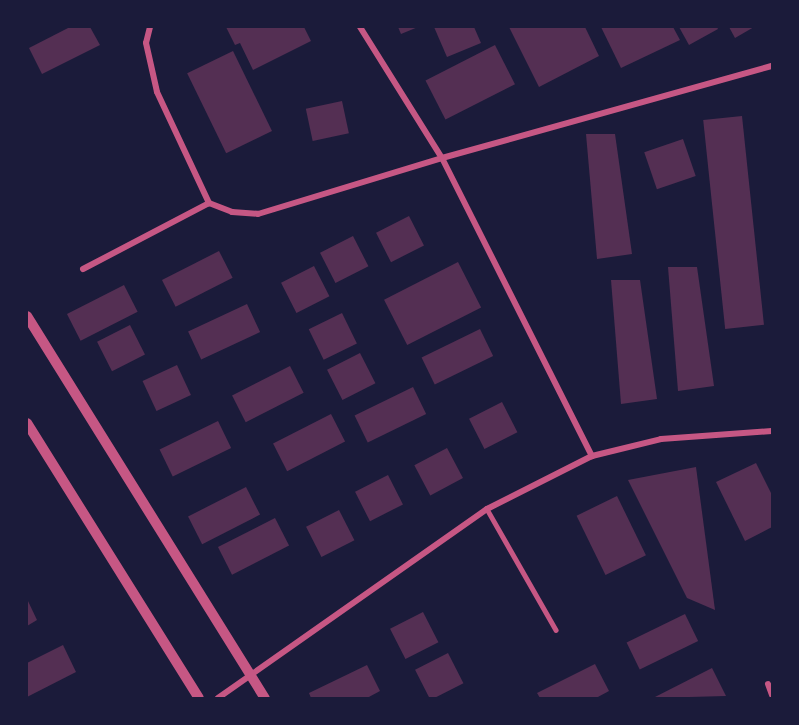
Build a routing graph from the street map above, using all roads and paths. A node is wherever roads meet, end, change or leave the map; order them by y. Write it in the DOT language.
graph roads {
  1 [pos="150,27"];
  2 [pos="360,27"];
  3 [pos="772,66"];
  4 [pos="442,158"];
  5 [pos="209,203"];
  6 [pos="83,269"];
  7 [pos="27,316"];
  8 [pos="27,423"];
  9 [pos="772,431"];
  10 [pos="592,456"];
  11 [pos="487,509"];
  12 [pos="556,630"];
  13 [pos="251,675"];
  14 [pos="768,684"];
  15 [pos="772,695"];
  16 [pos="199,698"];
  17 [pos="218,698"];
  18 [pos="265,698"];
  1 -- 5 [label="street"];
  2 -- 4 [label="street"];
  3 -- 4 [label="street"];
  4 -- 5 [label="street"];
  4 -- 10 [label="street"];
  5 -- 6 [label="street"];
  7 -- 13 [label="street"];
  8 -- 16 [label="street"];
  9 -- 10 [label="street"];
  10 -- 11 [label="street"];
  11 -- 12 [label="lane"];
  11 -- 13 [label="street"];
  13 -- 17 [label="street"];
  13 -- 18 [label="street"];
  14 -- 15 [label="street"];
}
